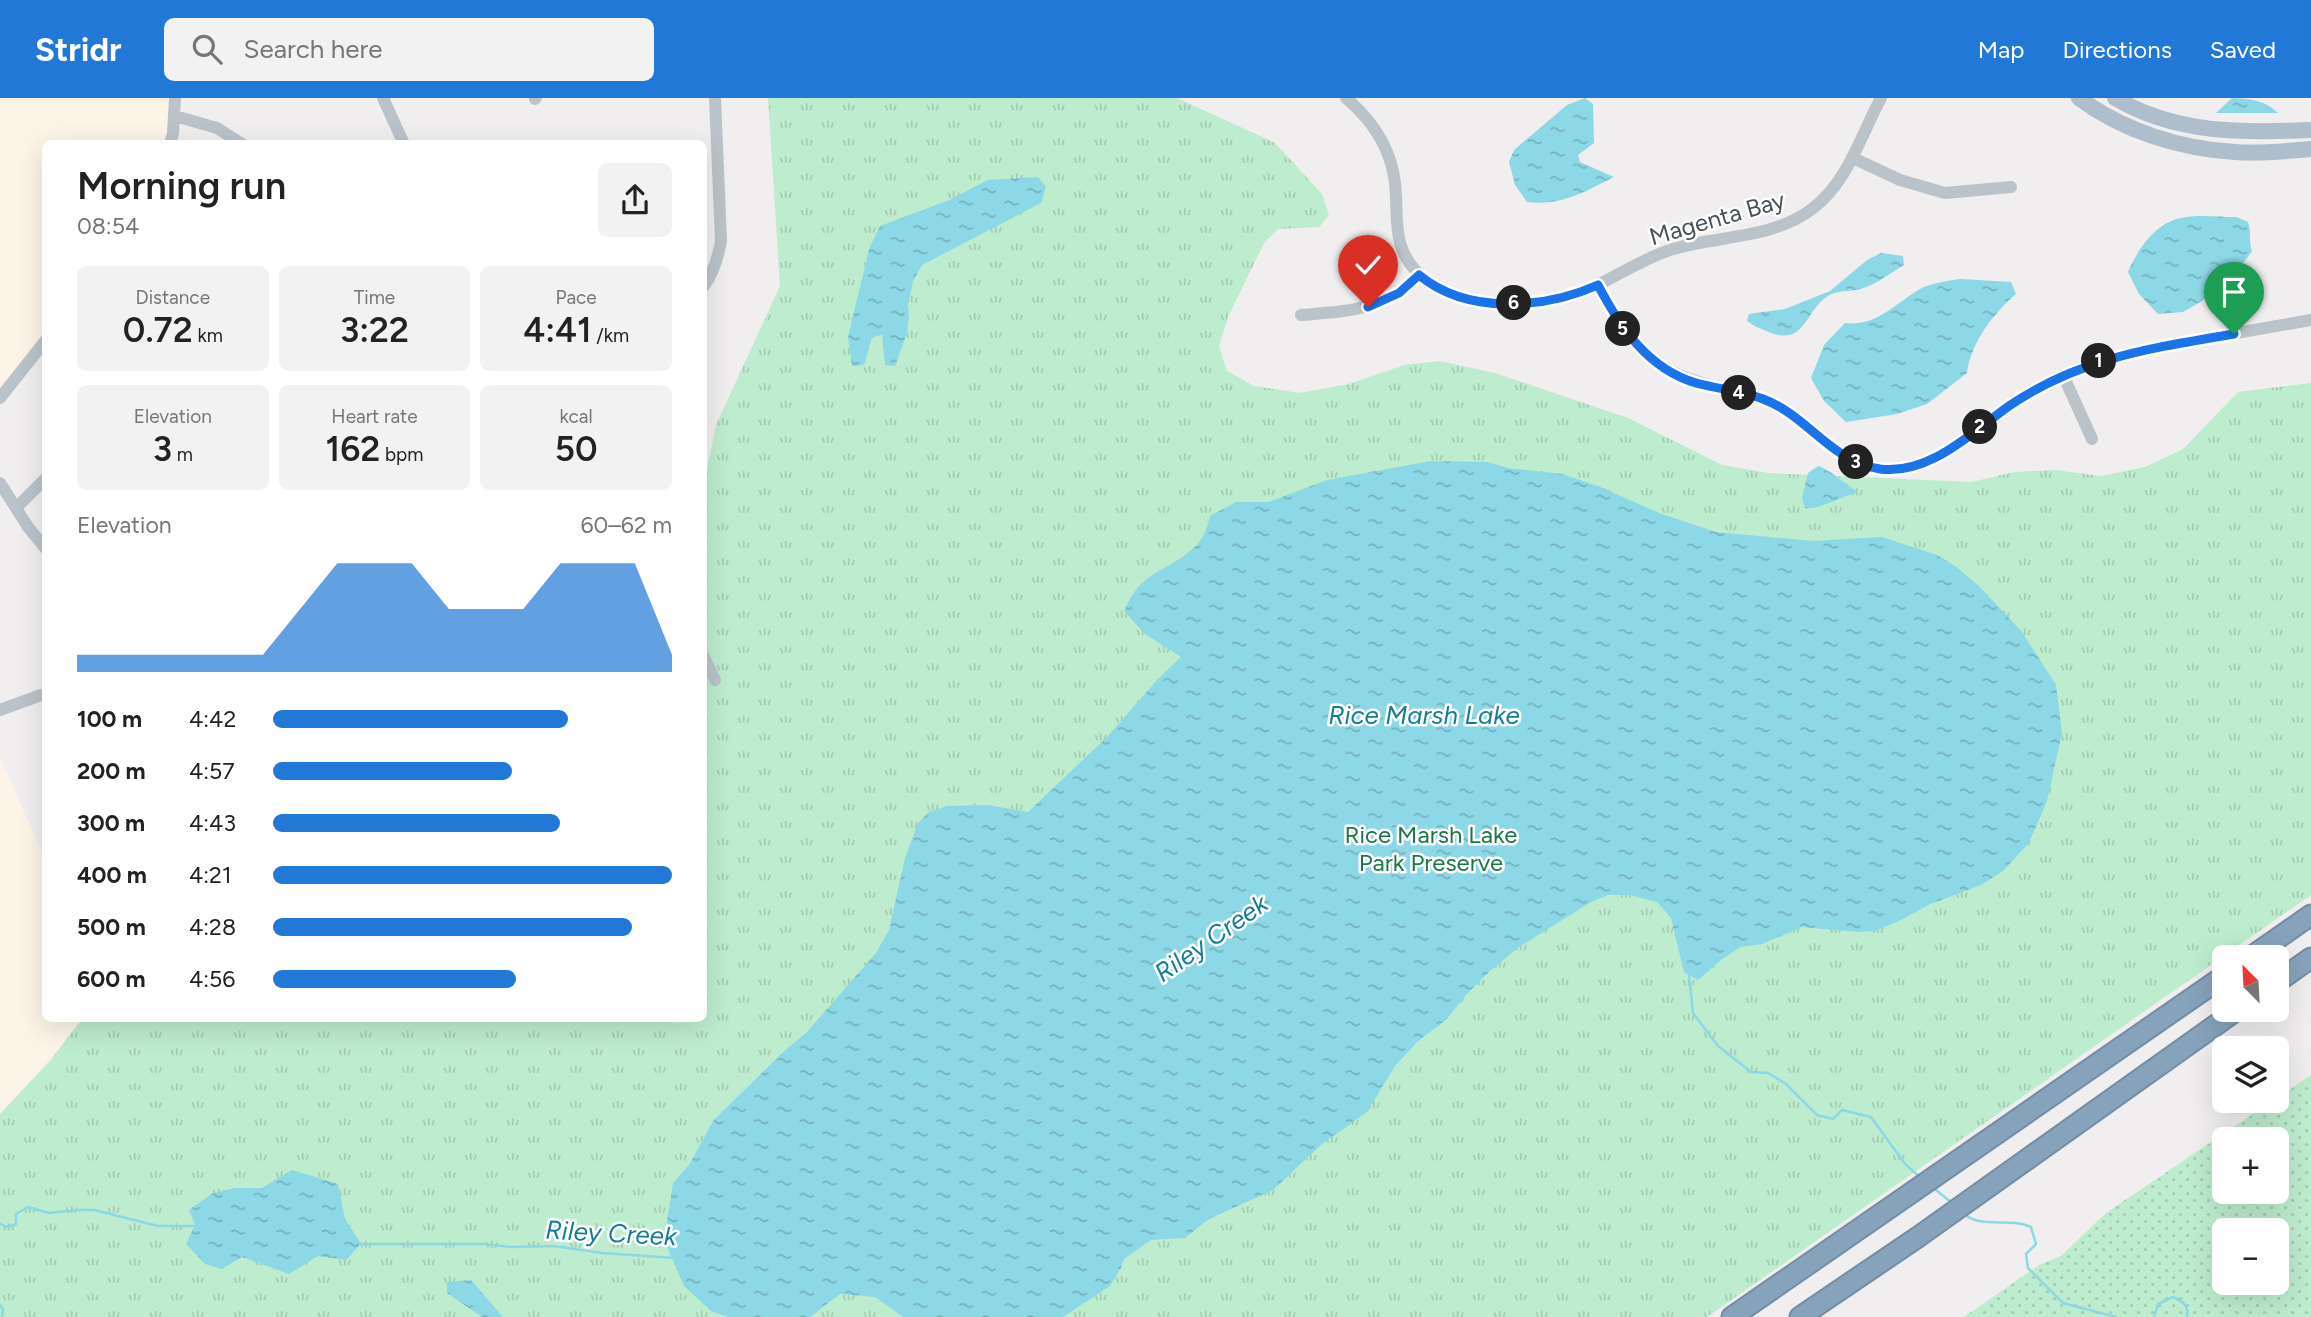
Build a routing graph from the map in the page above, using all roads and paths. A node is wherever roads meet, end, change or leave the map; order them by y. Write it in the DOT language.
graph roads {
  1 [pos="174,98"];
  2 [pos="383,98"];
  3 [pos="715,98"];
  4 [pos="1346,98"];
  5 [pos="1881,98"];
  6 [pos="2079,98"];
  7 [pos="2115,98"];
  8 [pos="1362,104"];
  9 [pos="175,116"];
  10 [pos="2311,130"];
  11 [pos="171,140"];
  12 [pos="236,140"];
  13 [pos="402,140"];
  14 [pos="2311,149"];
  15 [pos="1853,158"];
  16 [pos="2011,187"];
  17 [pos="1419,275"];
  18 [pos="707,282"];
  19 [pos="1598,285"];
  20 [pos="1301,315"];
  21 [pos="2311,320"];
  22 [pos="42,345"];
  23 [pos="2063,375"];
  24 [pos="0,398"];
  25 [pos="2092,439"];
  26 [pos="42,482"];
  27 [pos="0,483"];
  28 [pos="16,508"];
  29 [pos="42,544"];
  30 [pos="707,663"];
  31 [pos="715,680"];
  32 [pos="41,695"];
  33 [pos="0,710"];
  34 [pos="2311,915"];
  35 [pos="2267,945"];
  36 [pos="2311,958"];
  37 [pos="2289,974"];
  38 [pos="2212,983"];
  39 [pos="2220,1022"];
  40 [pos="1732,1317"];
  41 [pos="1800,1317"];
  1 -- 9 [label="street"];
  2 -- 13 [label="street"];
  3 -- 18 [label="street"];
  4 -- 8 [label="street, Magenta Bay"];
  5 -- 15 [label="street, Magenta Bay"];
  6 -- 14 [label="main road"];
  7 -- 10 [label="main road"];
  8 -- 17 [label="street, Magenta Bay"];
  9 -- 11 [label="street"];
  9 -- 12 [label="street"];
  15 -- 16 [label="street"];
  15 -- 19 [label="street, Magenta Bay"];
  17 -- 19 [label="street, Magenta Bay"];
  17 -- 20 [label="street"];
  19 -- 23 [label="street"];
  21 -- 23 [label="street"];
  22 -- 24 [label="street"];
  23 -- 25 [label="street"];
  26 -- 28 [label="street"];
  27 -- 28 [label="street"];
  28 -- 29 [label="street"];
  30 -- 31 [label="street"];
  32 -- 33 [label="street"];
  34 -- 35 [label="highway"];
  36 -- 37 [label="highway"];
  38 -- 40 [label="highway"];
  39 -- 41 [label="highway"];
}
